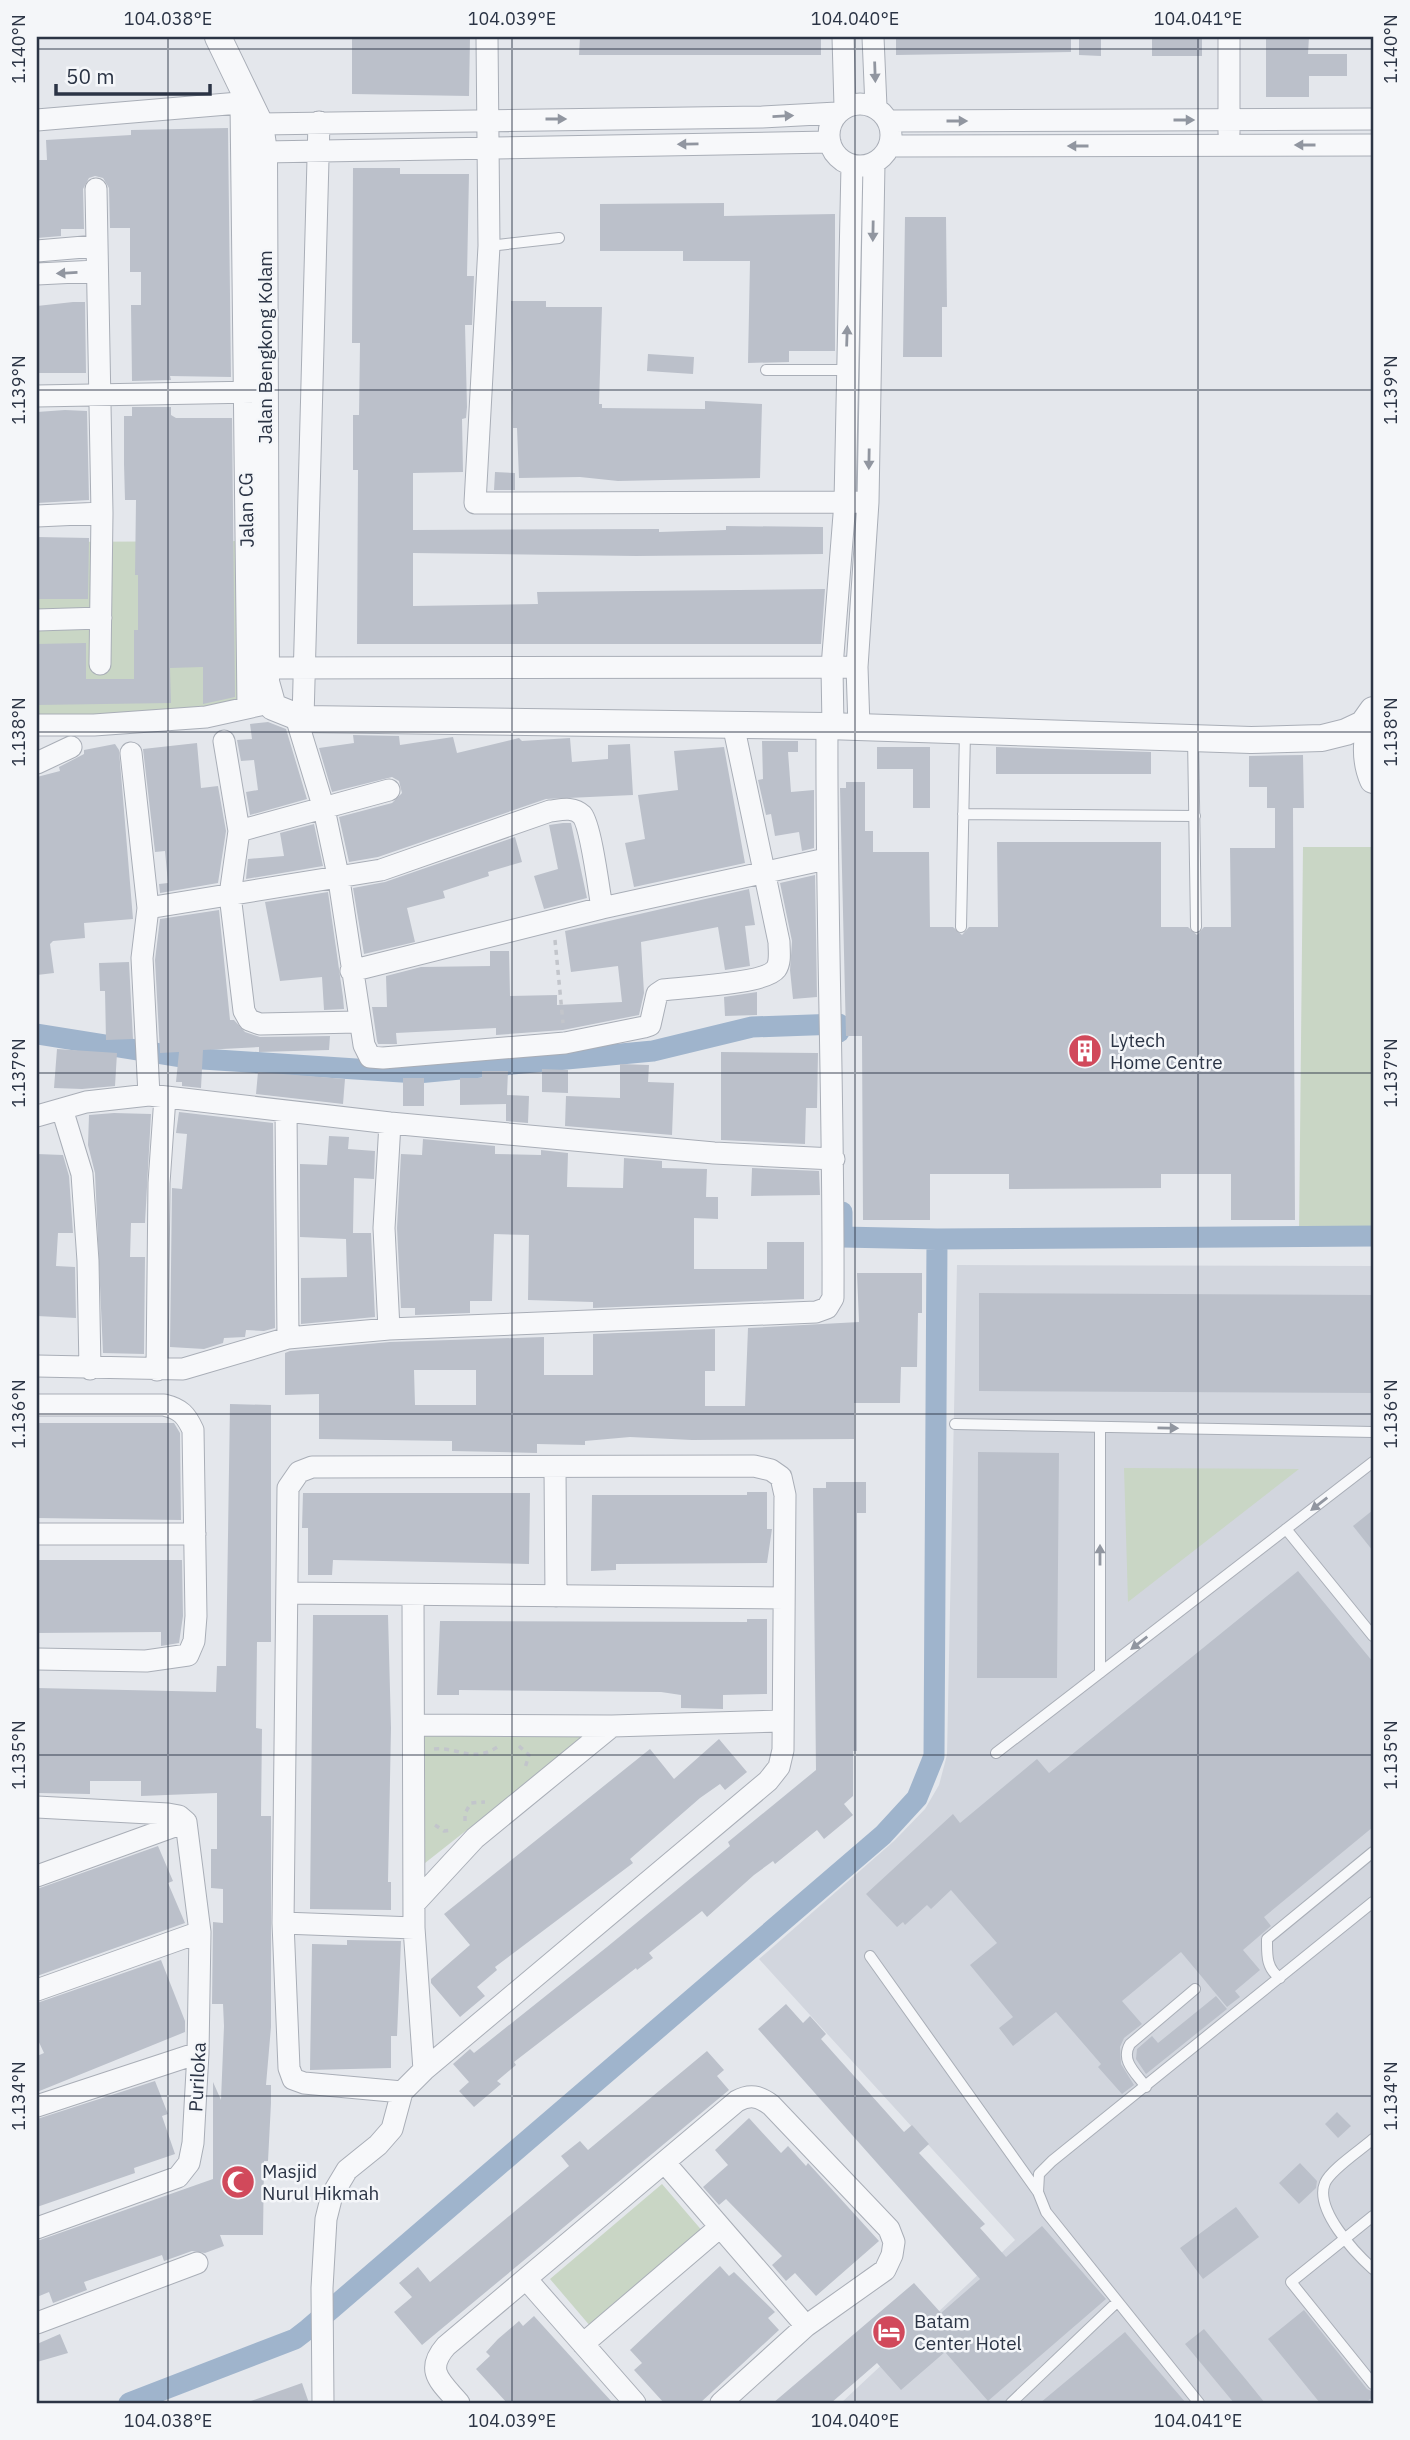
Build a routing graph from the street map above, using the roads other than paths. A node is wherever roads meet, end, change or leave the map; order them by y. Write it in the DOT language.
graph roads {
  1 [pos="218,37"];
  2 [pos="487,37"];
  3 [pos="843,37"];
  4 [pos="873,37"];
  5 [pos="1229,37"];
  6 [pos="251,109"];
  7 [pos="841,110"];
  8 [pos="882,114"];
  9 [pos="1373,119"];
  10 [pos="37,120"];
  11 [pos="488,120"];
  12 [pos="1229,120"];
  13 [pos="319,122"];
  14 [pos="830,142"];
  15 [pos="1229,145"];
  16 [pos="1373,145"];
  17 [pos="890,146"];
  18 [pos="488,149"];
  19 [pos="319,151"];
  20 [pos="264,152"];
  21 [pos="874,163"];
  22 [pos="852,165"];
  23 [pos="96,189"];
  24 [pos="559,238"];
  25 [pos="96,246"];
  26 [pos="489,246"];
  27 [pos="37,251"];
  28 [pos="97,271"];
  29 [pos="37,274"];
  30 [pos="766,370"];
  31 [pos="845,370"];
  32 [pos="255,392"];
  33 [pos="37,396"];
  34 [pos="100,396"];
  35 [pos="845,502"];
  36 [pos="868,502"];
  37 [pos="102,513"];
  38 [pos="37,516"];
  39 [pos="101,618"];
  40 [pos="37,620"];
  41 [pos="100,664"];
  42 [pos="832,667"];
  43 [pos="857,667"];
  44 [pos="267,668"];
  45 [pos="303,668"];
  46 [pos="1373,711"];
  47 [pos="280,712"];
  48 [pos="733,724"];
  49 [pos="37,725"];
  50 [pos="840,727"];
  51 [pos="965,732"];
  52 [pos="1193,737"];
  53 [pos="1322,738"];
  54 [pos="224,741"];
  55 [pos="71,747"];
  56 [pos="131,753"];
  57 [pos="37,763"];
  58 [pos="1371,774"];
  59 [pos="389,790"];
  60 [pos="324,809"];
  61 [pos="962,814"];
  62 [pos="1195,816"];
  63 [pos="239,831"];
  64 [pos="826,859"];
  65 [pos="765,872"];
  66 [pos="339,880"];
  67 [pos="230,895"];
  68 [pos="148,908"];
  69 [pos="602,908"];
  70 [pos="961,927"];
  71 [pos="1196,927"];
  72 [pos="351,971"];
  73 [pos="358,1022"];
  74 [pos="157,1096"];
  75 [pos="62,1109"];
  76 [pos="286,1111"];
  77 [pos="37,1116"];
  78 [pos="390,1123"];
  79 [pos="834,1159"];
  80 [pos="389,1329"];
  81 [pos="288,1338"];
  82 [pos="37,1366"];
  83 [pos="90,1369"];
  84 [pos="157,1370"];
  85 [pos="37,1405"];
  86 [pos="955,1424"];
  87 [pos="1100,1427"];
  88 [pos="1373,1432"];
  89 [pos="1373,1462"];
  90 [pos="555,1469"];
  91 [pos="1286,1529"];
  92 [pos="37,1534"];
  93 [pos="195,1534"];
  94 [pos="287,1593"];
  95 [pos="413,1595"];
  96 [pos="556,1595"];
  97 [pos="784,1598"];
  98 [pos="1373,1636"];
  99 [pos="37,1659"];
  100 [pos="1100,1673"];
  101 [pos="782,1721"];
  102 [pos="414,1725"];
  103 [pos="612,1726"];
  104 [pos="996,1753"];
  105 [pos="37,1807"];
  106 [pos="186,1822"];
  107 [pos="1373,1852"];
  108 [pos="37,1876"];
  109 [pos="1373,1902"];
  110 [pos="414,1904"];
  111 [pos="283,1923"];
  112 [pos="414,1928"];
  113 [pos="200,1932"];
  114 [pos="870,1956"];
  115 [pos="1280,1978"];
  116 [pos="1195,1989"];
  117 [pos="37,1990"];
  118 [pos="198,2053"];
  119 [pos="424,2070"];
  120 [pos="1146,2087"];
  121 [pos="402,2092"];
  122 [pos="37,2106"];
  123 [pos="1373,2139"];
  124 [pos="666,2163"];
  125 [pos="1038,2192"];
  126 [pos="1373,2216"];
  127 [pos="720,2227"];
  128 [pos="37,2228"];
  129 [pos="1346,2240"];
  130 [pos="197,2263"];
  131 [pos="1373,2269"];
  132 [pos="527,2280"];
  133 [pos="1117,2302"];
  134 [pos="37,2323"];
  135 [pos="806,2326"];
  136 [pos="583,2344"];
  137 [pos="1373,2384"];
  138 [pos="323,2403"];
  139 [pos="459,2403"];
  140 [pos="635,2403"];
  141 [pos="721,2403"];
  142 [pos="1011,2403"];
  143 [pos="1199,2403"];
  1 -- 6 [label="street, Jalan Bengkong Kolam"];
  2 -- 11 [label="street"];
  3 -- 7 [label="street"];
  4 -- 8 [label="street, one-way"];
  5 -- 12 [label="street"];
  6 -- 10 [label="street"];
  6 -- 13 [label="street"];
  6 -- 20 [label="street, Jalan Bengkong Kolam"];
  6 -- 32 [label="street, Jalan CG"];
  7 -- 8 [label="street"];
  11 -- 7 [label="street, one-way"];
  7 -- 14 [label="street"];
  8 -- 12 [label="street, one-way"];
  8 -- 17 [label="street"];
  9 -- 12 [label="street"];
  11 -- 13 [label="street"];
  11 -- 18 [label="street"];
  12 -- 15 [label="street"];
  13 -- 19 [label="street"];
  14 -- 18 [label="street, one-way"];
  14 -- 22 [label="street"];
  16 -- 15 [label="street, one-way"];
  15 -- 17 [label="street, one-way"];
  17 -- 21 [label="street"];
  18 -- 19 [label="street"];
  18 -- 26 [label="street"];
  19 -- 20 [label="street"];
  19 -- 45 [label="street"];
  20 -- 32 [label="street, Jalan Bengkong Kolam"];
  21 -- 22 [label="street"];
  21 -- 36 [label="street, one-way"];
  31 -- 22 [label="street, one-way"];
  23 -- 25 [label="street"];
  24 -- 26 [label="lane"];
  25 -- 27 [label="street"];
  25 -- 28 [label="street"];
  26 -- 35 [label="street"];
  28 -- 29 [label="street, one-way"];
  28 -- 34 [label="street"];
  30 -- 31 [label="lane"];
  31 -- 35 [label="street"];
  32 -- 34 [label="street"];
  32 -- 44 [label="street, Jalan Bengkong Kolam"];
  32 -- 47 [label="street, Jalan CG"];
  33 -- 34 [label="street"];
  34 -- 37 [label="street"];
  35 -- 36 [label="street"];
  35 -- 42 [label="street"];
  36 -- 43 [label="street"];
  37 -- 38 [label="street"];
  37 -- 39 [label="street"];
  39 -- 40 [label="street"];
  39 -- 41 [label="street"];
  42 -- 43 [label="street"];
  42 -- 45 [label="street"];
  42 -- 50 [label="street"];
  43 -- 50 [label="street"];
  44 -- 45 [label="street"];
  44 -- 47 [label="street, Jalan Bengkong Kolam"];
  45 -- 47 [label="street"];
  46 -- 53 [label="street"];
  46 -- 58 [label="street"];
  47 -- 48 [label="street"];
  47 -- 49 [label="street"];
  47 -- 60 [label="street"];
  48 -- 50 [label="street"];
  48 -- 65 [label="street"];
  50 -- 51 [label="street"];
  50 -- 64 [label="street"];
  51 -- 52 [label="street"];
  51 -- 61 [label="lane"];
  52 -- 53 [label="street"];
  52 -- 62 [label="lane"];
  53 -- 58 [label="street"];
  54 -- 63 [label="street"];
  55 -- 57 [label="street"];
  56 -- 68 [label="street"];
  59 -- 60 [label="street"];
  60 -- 63 [label="street"];
  60 -- 66 [label="street"];
  61 -- 62 [label="lane"];
  61 -- 70 [label="lane"];
  62 -- 71 [label="lane"];
  63 -- 67 [label="street"];
  64 -- 65 [label="street"];
  64 -- 79 [label="street"];
  65 -- 69 [label="street"];
  65 -- 73 [label="street"];
  66 -- 67 [label="street"];
  66 -- 69 [label="street"];
  66 -- 72 [label="street"];
  67 -- 68 [label="street"];
  67 -- 73 [label="street"];
  68 -- 74 [label="street"];
  69 -- 72 [label="street"];
  72 -- 73 [label="street"];
  74 -- 75 [label="street"];
  74 -- 76 [label="street"];
  74 -- 84 [label="street"];
  75 -- 77 [label="street"];
  75 -- 83 [label="street"];
  76 -- 78 [label="street"];
  76 -- 81 [label="street"];
  78 -- 79 [label="street"];
  78 -- 80 [label="street"];
  79 -- 80 [label="street"];
  80 -- 81 [label="street"];
  81 -- 84 [label="street"];
  82 -- 83 [label="street"];
  83 -- 84 [label="street"];
  85 -- 93 [label="street"];
  86 -- 87 [label="lane"];
  87 -- 88 [label="lane, one-way"];
  100 -- 87 [label="lane, one-way"];
  89 -- 91 [label="lane, one-way"];
  90 -- 94 [label="street"];
  90 -- 96 [label="street"];
  90 -- 97 [label="street"];
  91 -- 98 [label="lane"];
  91 -- 100 [label="lane, one-way"];
  92 -- 93 [label="street"];
  93 -- 99 [label="street"];
  94 -- 95 [label="street"];
  94 -- 111 [label="street"];
  95 -- 96 [label="street"];
  95 -- 102 [label="street"];
  96 -- 97 [label="street"];
  97 -- 101 [label="street"];
  100 -- 104 [label="lane"];
  101 -- 103 [label="street"];
  101 -- 119 [label="street"];
  102 -- 103 [label="street"];
  102 -- 110 [label="street"];
  103 -- 110 [label="street"];
  105 -- 106 [label="street"];
  106 -- 108 [label="street"];
  106 -- 113 [label="street, Puriloka"];
  107 -- 115 [label="lane"];
  109 -- 115 [label="lane"];
  110 -- 112 [label="street"];
  111 -- 112 [label="street"];
  111 -- 121 [label="street"];
  112 -- 119 [label="street"];
  113 -- 117 [label="street"];
  113 -- 118 [label="street, Puriloka"];
  114 -- 125 [label="lane"];
  115 -- 120 [label="lane"];
  116 -- 120 [label="lane"];
  118 -- 122 [label="street"];
  118 -- 128 [label="street, Puriloka"];
  119 -- 121 [label="street"];
  120 -- 125 [label="lane"];
  121 -- 138 [label="street"];
  123 -- 129 [label="lane"];
  124 -- 127 [label="street"];
  124 -- 132 [label="street"];
  124 -- 135 [label="street"];
  125 -- 133 [label="lane"];
  126 -- 129 [label="lane"];
  127 -- 135 [label="street"];
  127 -- 136 [label="street"];
  129 -- 131 [label="lane"];
  129 -- 137 [label="lane"];
  130 -- 134 [label="street"];
  132 -- 136 [label="street"];
  132 -- 139 [label="street"];
  133 -- 142 [label="lane"];
  133 -- 143 [label="lane"];
  135 -- 141 [label="street"];
  136 -- 140 [label="street"];
}
